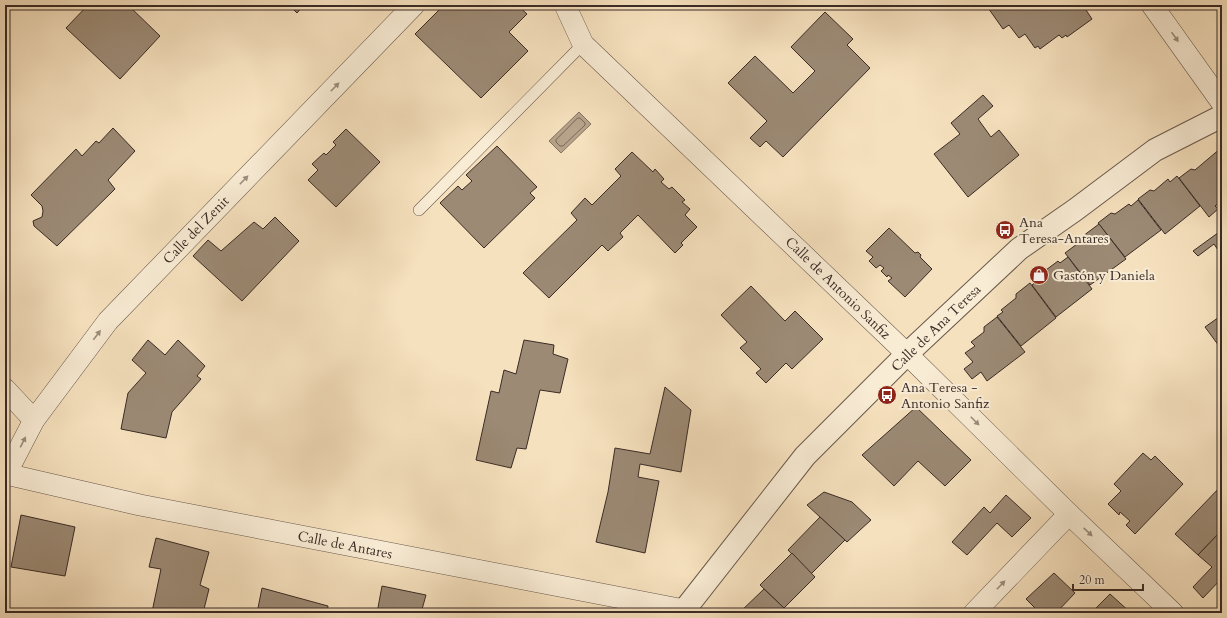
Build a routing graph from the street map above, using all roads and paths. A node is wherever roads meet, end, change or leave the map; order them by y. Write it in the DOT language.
graph roads {
  1 [pos="414,5"];
  2 [pos="565,5"];
  3 [pos="1152,5"];
  4 [pos="583,44"];
  5 [pos="1222,103"];
  6 [pos="1222,116"];
  7 [pos="419,210"];
  8 [pos="907,354"];
  9 [pos="5,389"];
  10 [pos="34,420"];
  11 [pos="6,475"];
  12 [pos="1069,514"];
  13 [pos="683,611"];
  14 [pos="974,613"];
  15 [pos="1174,613"];
  10 -- 1 [label="street, Calle del Zenit, one-way"];
  2 -- 4 [label="street, Calle de Antonio Sanfiz"];
  3 -- 5 [label="street, one-way"];
  4 -- 7 [label="lane"];
  4 -- 8 [label="street, Calle de Antonio Sanfiz"];
  6 -- 8 [label="street, Calle de Ana Teresa"];
  8 -- 12 [label="street, Calle de Antonio Sanfiz, one-way"];
  8 -- 13 [label="street, Calle de Ana Teresa"];
  9 -- 10 [label="street"];
  11 -- 10 [label="street, Calle del Zenit, one-way"];
  11 -- 13 [label="street, Calle de Antares"];
  14 -- 12 [label="street, one-way"];
  12 -- 15 [label="street, Calle de Antonio Sanfiz, one-way"];
}
